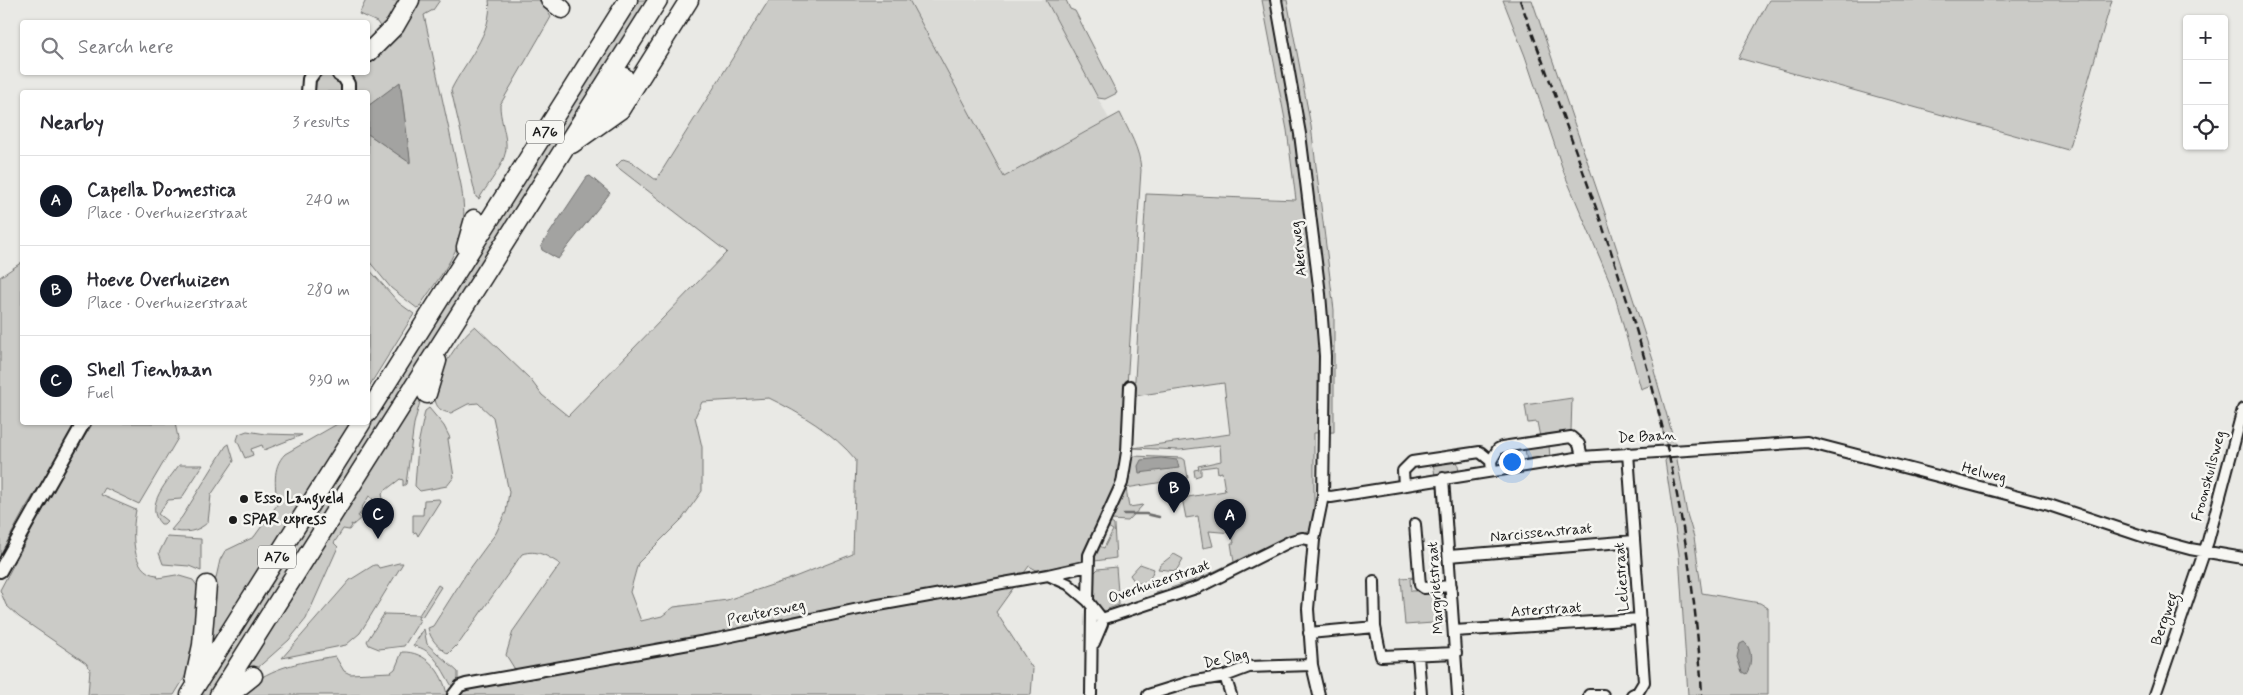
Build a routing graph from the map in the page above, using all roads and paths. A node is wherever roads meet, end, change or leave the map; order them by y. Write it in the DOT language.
graph roads {
  1 [pos="410,0"];
  2 [pos="628,0"];
  3 [pos="658,0"];
  4 [pos="672,0"];
  5 [pos="690,0"];
  6 [pos="1276,0"];
  7 [pos="370,51"];
  8 [pos="312,75"];
  9 [pos="343,75"];
  10 [pos="307,90"];
  11 [pos="348,90"];
  12 [pos="596,128"];
  13 [pos="566,148"];
  14 [pos="474,220"];
  15 [pos="462,264"];
  16 [pos="444,339"];
  17 [pos="390,378"];
  18 [pos="1130,386"];
  19 [pos="370,394"];
  20 [pos="427,394"];
  21 [pos="2243,409"];
  22 [pos="370,410"];
  23 [pos="82,425"];
  24 [pos="360,425"];
  25 [pos="1713,448"];
  26 [pos="1628,452"];
  27 [pos="1582,457"];
  28 [pos="1491,466"];
  29 [pos="1444,478"];
  30 [pos="1404,485"];
  31 [pos="1324,496"];
  32 [pos="1415,524"];
  33 [pos="1314,540"];
  34 [pos="1634,541"];
  35 [pos="2203,551"];
  36 [pos="1449,556"];
  37 [pos="2243,558"];
  38 [pos="1088,566"];
  39 [pos="0,571"];
  40 [pos="1048,576"];
  41 [pos="1374,580"];
  42 [pos="206,585"];
  43 [pos="1450,586"];
  44 [pos="1090,605"];
  45 [pos="1102,619"];
  46 [pos="1640,619"];
  47 [pos="1375,627"];
  48 [pos="1454,631"];
  49 [pos="1309,633"];
  50 [pos="1093,644"];
  51 [pos="1456,653"];
  52 [pos="1418,656"];
  53 [pos="1312,665"];
  54 [pos="253,676"];
  55 [pos="1225,676"];
  56 [pos="191,693"];
  57 [pos="220,695"];
  58 [pos="228,695"];
  59 [pos="453,695"];
  60 [pos="1091,695"];
  61 [pos="1150,695"];
  62 [pos="1231,695"];
  63 [pos="1319,695"];
  64 [pos="1421,695"];
  65 [pos="1458,695"];
  66 [pos="1589,695"];
  67 [pos="1603,695"];
  68 [pos="1632,695"];
  69 [pos="2155,695"];
  1 -- 7 [label="highway"];
  2 -- 15 [label="highway, A76"];
  3 -- 13 [label="highway, A76"];
  4 -- 12 [label="highway, A76"];
  5 -- 12 [label="highway, A76"];
  6 -- 31 [label="street, Akerweg"];
  8 -- 10 [label="street"];
  9 -- 11 [label="street"];
  12 -- 13 [label="highway, A76"];
  13 -- 16 [label="highway, A76"];
  14 -- 15 [label="highway, A76"];
  15 -- 17 [label="highway, A76"];
  16 -- 20 [label="highway, A76"];
  16 -- 57 [label="highway, A76"];
  17 -- 19 [label="highway, A76"];
  17 -- 22 [label="highway, A76"];
  18 -- 38 [label="street, Overhuizerstraat"];
  21 -- 35 [label="street, Froonskuilsweg"];
  23 -- 39 [label="street"];
  24 -- 56 [label="highway, A76"];
  25 -- 26 [label="street, De Baan"];
  25 -- 35 [label="street, Helweg"];
  26 -- 27 [label="street, De Baan"];
  26 -- 34 [label="street, Leliestraat"];
  27 -- 28 [label="street, De Baan"];
  27 -- 28 [label="street"];
  28 -- 29 [label="street, De Baan"];
  28 -- 30 [label="street, De Baan"];
  29 -- 30 [label="street, De Baan"];
  29 -- 36 [label="street, Margrietstraat"];
  30 -- 31 [label="street, De Baan"];
  31 -- 33 [label="street, Akerweg"];
  32 -- 43 [label="street"];
  33 -- 45 [label="street, Overhuizerstraat"];
  33 -- 49 [label="street, Akerweg"];
  34 -- 36 [label="street, Narcissenstraat"];
  34 -- 46 [label="street, Leliestraat"];
  35 -- 37 [label="street, Helweg"];
  35 -- 69 [label="street, Bergweg"];
  36 -- 43 [label="street, Margrietstraat"];
  38 -- 40 [label="street, Preutersweg"];
  38 -- 44 [label="street, Overhuizerstraat"];
  40 -- 44 [label="street"];
  40 -- 59 [label="street, Preutersweg"];
  41 -- 47 [label="street"];
  42 -- 56 [label="highway, A76"];
  43 -- 48 [label="street, Margrietstraat"];
  44 -- 45 [label="street, Overhuizerstraat"];
  44 -- 50 [label="street"];
  45 -- 50 [label="street"];
  46 -- 48 [label="street, Asterstraat"];
  46 -- 68 [label="street, Leliestraat"];
  47 -- 49 [label="street"];
  47 -- 52 [label="street"];
  48 -- 51 [label="street, Margrietstraat"];
  49 -- 53 [label="street, Akerweg"];
  50 -- 60 [label="street"];
  51 -- 52 [label="street"];
  51 -- 65 [label="street, Margrietstraat"];
  52 -- 64 [label="street"];
  53 -- 55 [label="street, De Slag"];
  53 -- 63 [label="street, Akerweg"];
  54 -- 58 [label="highway"];
  55 -- 61 [label="street, De Slag"];
  55 -- 62 [label="street"];
  66 -- 67 [label="street"];
}
